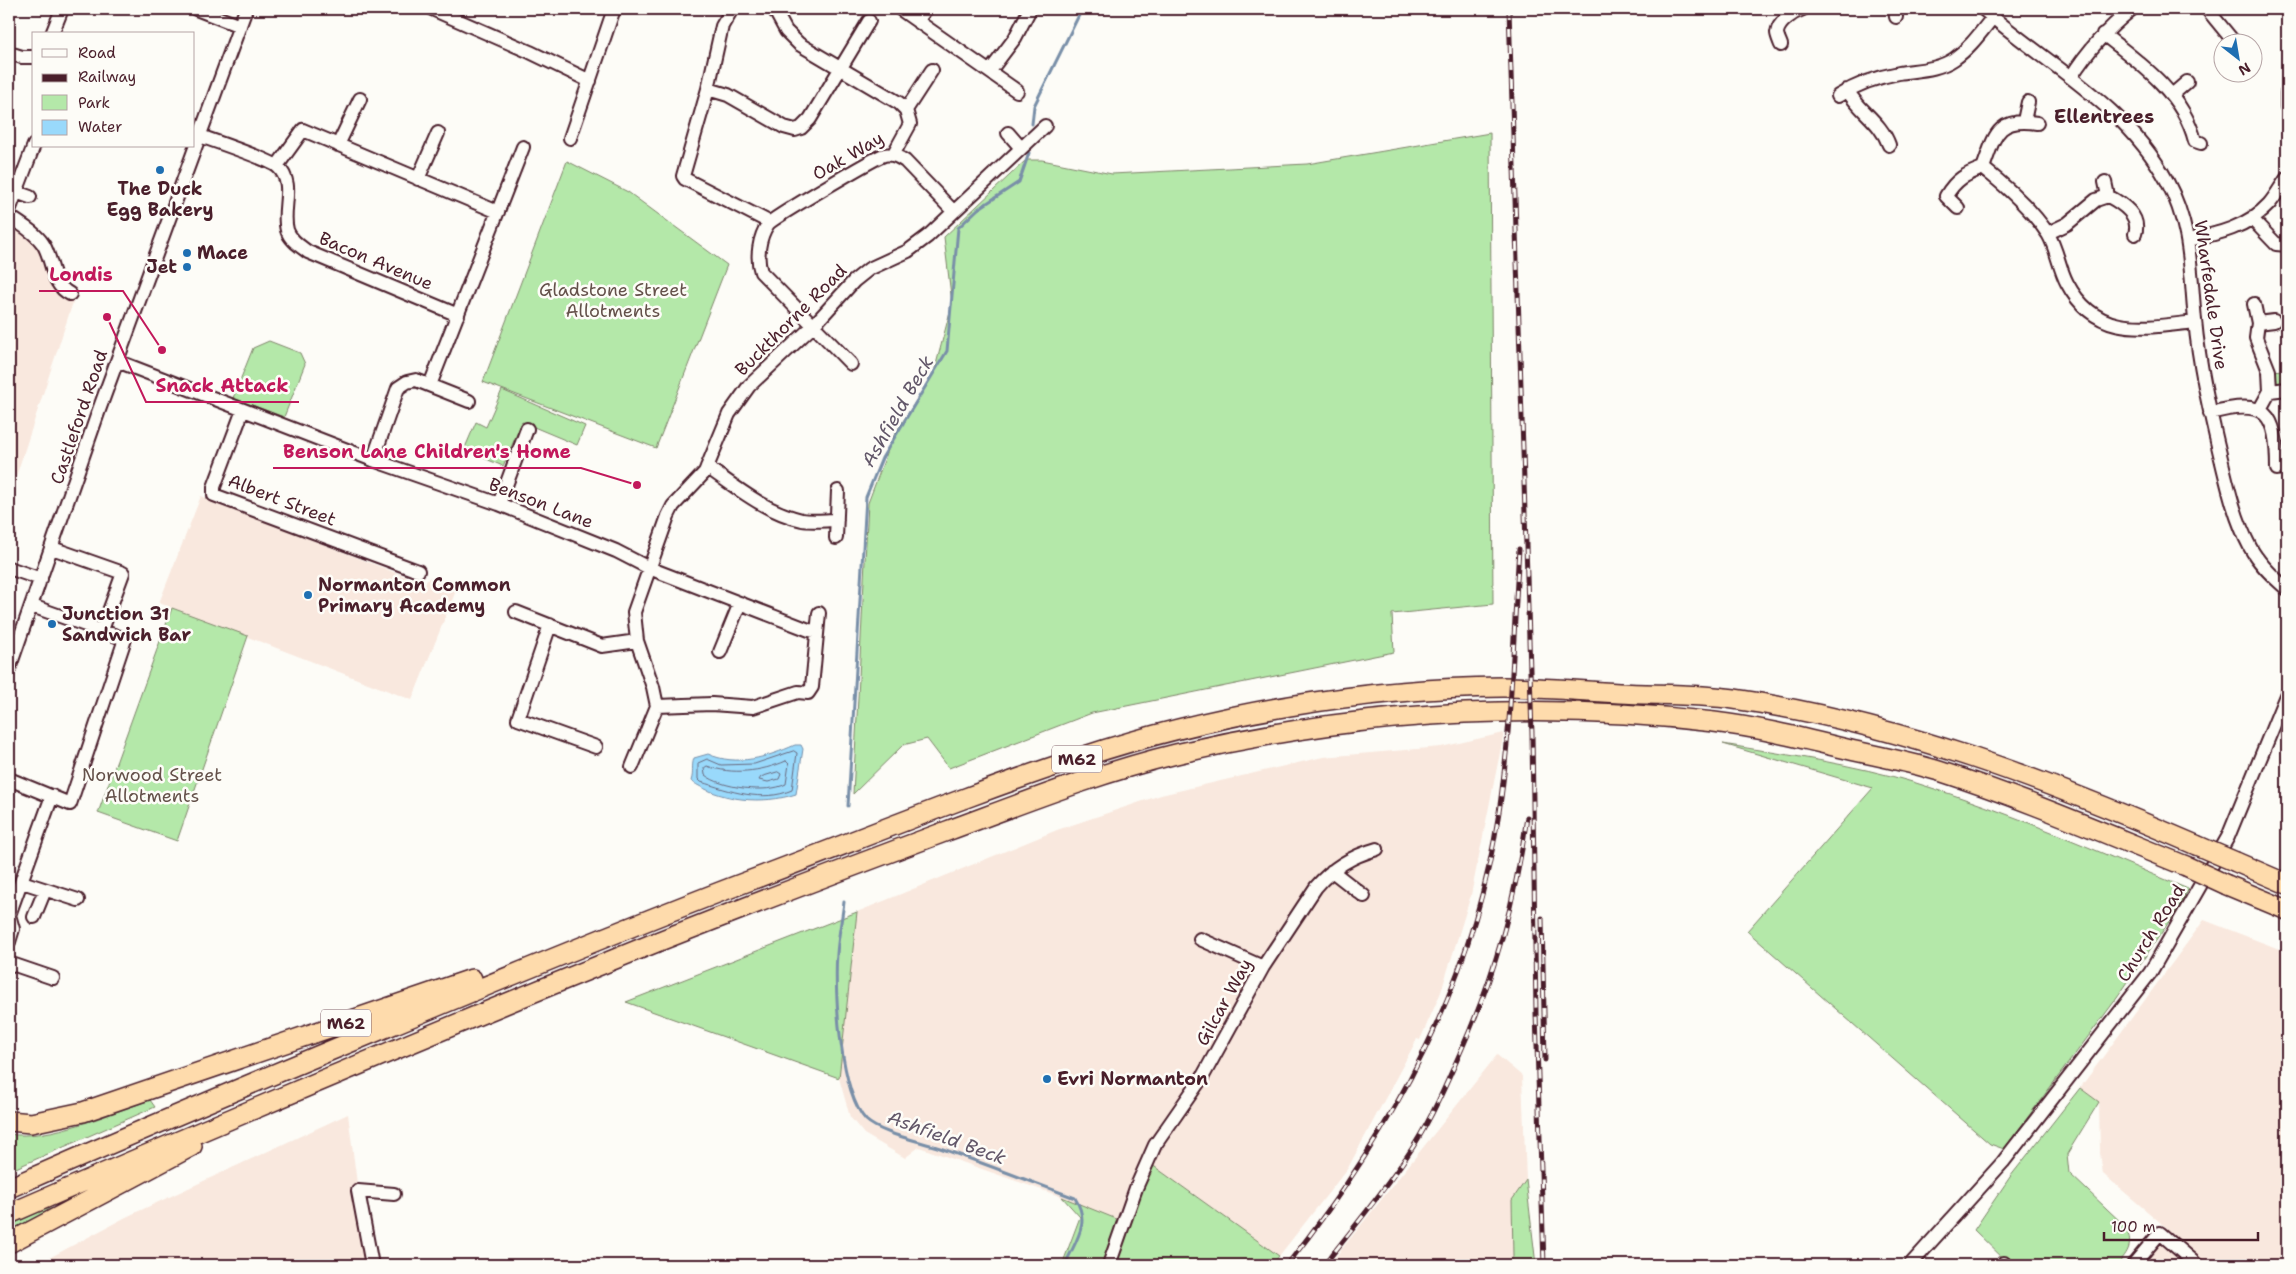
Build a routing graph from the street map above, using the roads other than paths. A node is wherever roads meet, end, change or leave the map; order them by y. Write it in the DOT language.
graph roads {
  1 [pos="62,9"];
  2 [pos="196,9"];
  3 [pos="246,9"];
  4 [pos="432,9"];
  5 [pos="614,9"];
  6 [pos="732,9"];
  7 [pos="774,9"];
  8 [pos="900,9"];
  9 [pos="926,9"];
  10 [pos="1030,9"];
  11 [pos="1803,9"];
  12 [pos="2132,9"];
  13 [pos="2209,9"];
  14 [pos="1988,13"];
  15 [pos="917,21"];
  16 [pos="868,22"];
  17 [pos="240,26"];
  18 [pos="53,32"];
  19 [pos="2226,32"];
  20 [pos="2103,34"];
  21 [pos="1775,36"];
  22 [pos="9,53"];
  23 [pos="32,57"];
  24 [pos="840,69"];
  25 [pos="932,70"];
  26 [pos="990,71"];
  27 [pos="2071,77"];
  28 [pos="590,81"];
  29 [pos="2187,82"];
  30 [pos="708,89"];
  31 [pos="1017,91"];
  32 [pos="2287,93"];
  33 [pos="2172,95"];
  34 [pos="359,99"];
  35 [pos="2028,102"];
  36 [pos="2287,107"];
  37 [pos="906,110"];
  38 [pos="2024,121"];
  39 [pos="2037,123"];
  40 [pos="1045,126"];
  41 [pos="438,132"];
  42 [pos="1008,134"];
  43 [pos="200,136"];
  44 [pos="570,138"];
  45 [pos="2195,143"];
  46 [pos="338,145"];
  47 [pos="1889,145"];
  48 [pos="523,147"];
  49 [pos="32,148"];
  50 [pos="1021,148"];
  51 [pos="893,155"];
  52 [pos="277,166"];
  53 [pos="1983,168"];
  54 [pos="2287,178"];
  55 [pos="418,179"];
  56 [pos="2105,182"];
  57 [pos="16,192"];
  58 [pos="2108,196"];
  59 [pos="30,197"];
  60 [pos="1958,208"];
  61 [pos="9,211"];
  62 [pos="953,211"];
  63 [pos="498,212"];
  64 [pos="9,216"];
  65 [pos="2252,219"];
  66 [pos="770,222"];
  67 [pos="2141,227"];
  68 [pos="2048,234"];
  69 [pos="2188,240"];
  70 [pos="2285,248"];
  71 [pos="70,294"];
  72 [pos="2254,304"];
  73 [pos="458,315"];
  74 [pos="2274,321"];
  75 [pos="2195,322"];
  76 [pos="2258,323"];
  77 [pos="812,326"];
  78 [pos="117,362"];
  79 [pos="851,364"];
  80 [pos="430,385"];
  81 [pos="2287,390"];
  82 [pos="2270,391"];
  83 [pos="469,401"];
  84 [pos="2260,409"];
  85 [pos="243,410"];
  86 [pos="2210,413"];
  87 [pos="527,428"];
  88 [pos="2282,452"];
  89 [pos="374,460"];
  90 [pos="707,468"];
  91 [pos="2277,468"];
  92 [pos="838,491"];
  93 [pos="498,504"];
  94 [pos="837,520"];
  95 [pos="836,538"];
  96 [pos="52,548"];
  97 [pos="9,568"];
  98 [pos="649,568"];
  99 [pos="418,572"];
  100 [pos="41,579"];
  101 [pos="2287,589"];
  102 [pos="740,603"];
  103 [pos="32,606"];
  104 [pos="516,612"];
  105 [pos="819,612"];
  106 [pos="550,625"];
  107 [pos="102,630"];
  108 [pos="817,631"];
  109 [pos="637,641"];
  110 [pos="720,652"];
  111 [pos="9,667"];
  112 [pos="2287,694"];
  113 [pos="657,706"];
  114 [pos="596,748"];
  115 [pos="632,767"];
  116 [pos="9,779"];
  117 [pos="52,796"];
  118 [pos="1377,849"];
  119 [pos="1332,870"];
  120 [pos="22,882"];
  121 [pos="2287,884"];
  122 [pos="45,890"];
  123 [pos="1364,896"];
  124 [pos="78,900"];
  125 [pos="680,907"];
  126 [pos="2287,910"];
  127 [pos="34,917"];
  128 [pos="1200,939"];
  129 [pos="9,942"];
  130 [pos="9,963"];
  131 [pos="1263,967"];
  132 [pos="53,978"];
  133 [pos="315,1082"];
  134 [pos="9,1121"];
  135 [pos="9,1188"];
  136 [pos="394,1194"];
  137 [pos="9,1214"];
  138 [pos="9,1243"];
  139 [pos="372,1265"];
  140 [pos="1108,1265"];
  141 [pos="1910,1265"];
  142 [pos="2133,1265"];
  143 [pos="2196,1265"];
  1 -- 18 [label="street"];
  2 -- 17 [label="street"];
  3 -- 17 [label="street, Castleford Road"];
  4 -- 28 [label="street"];
  5 -- 28 [label="street"];
  6 -- 30 [label="street"];
  7 -- 24 [label="street"];
  8 -- 15 [label="street"];
  9 -- 15 [label="street"];
  10 -- 26 [label="street"];
  11 -- 21 [label="street"];
  12 -- 20 [label="street"];
  13 -- 19 [label="street"];
  14 -- 27 [label="street, Wharfedale Drive"];
  14 -- 47 [label="street"];
  15 -- 26 [label="street"];
  16 -- 24 [label="street"];
  17 -- 43 [label="street, Castleford Road"];
  20 -- 27 [label="street"];
  20 -- 33 [label="street"];
  22 -- 23 [label="street"];
  24 -- 30 [label="street"];
  24 -- 37 [label="street"];
  25 -- 37 [label="street"];
  26 -- 31 [label="street"];
  27 -- 69 [label="street, Wharfedale Drive"];
  28 -- 44 [label="street"];
  29 -- 33 [label="street"];
  30 -- 66 [label="street"];
  32 -- 36 [label="street"];
  33 -- 45 [label="street"];
  34 -- 46 [label="street"];
  35 -- 38 [label="street"];
  37 -- 51 [label="street, Oak Way"];
  38 -- 39 [label="street"];
  38 -- 53 [label="street"];
  40 -- 50 [label="street, Buckthorne Road"];
  41 -- 55 [label="street"];
  42 -- 50 [label="street"];
  43 -- 52 [label="street"];
  43 -- 78 [label="street, Castleford Road"];
  46 -- 52 [label="street"];
  46 -- 55 [label="street"];
  48 -- 63 [label="street"];
  49 -- 57 [label="street"];
  50 -- 62 [label="street, Buckthorne Road"];
  51 -- 62 [label="street"];
  51 -- 66 [label="street, Oak Way"];
  52 -- 73 [label="street, Bacon Avenue"];
  53 -- 60 [label="street"];
  53 -- 68 [label="street"];
  54 -- 65 [label="street"];
  55 -- 63 [label="street"];
  56 -- 58 [label="street"];
  57 -- 59 [label="street"];
  57 -- 61 [label="street"];
  58 -- 67 [label="street"];
  58 -- 68 [label="street"];
  62 -- 77 [label="street, Buckthorne Road"];
  63 -- 73 [label="street"];
  64 -- 71 [label="street"];
  65 -- 69 [label="street"];
  65 -- 70 [label="street"];
  66 -- 77 [label="street"];
  68 -- 75 [label="street"];
  69 -- 75 [label="street, Wharfedale Drive"];
  72 -- 76 [label="street"];
  73 -- 80 [label="street"];
  74 -- 76 [label="street"];
  75 -- 86 [label="street, Wharfedale Drive"];
  76 -- 82 [label="street"];
  77 -- 79 [label="street"];
  77 -- 90 [label="street, Buckthorne Road"];
  78 -- 85 [label="street, Benson Lane"];
  78 -- 96 [label="street, Castleford Road"];
  80 -- 83 [label="street"];
  80 -- 89 [label="street"];
  81 -- 82 [label="street"];
  82 -- 84 [label="street"];
  84 -- 86 [label="street"];
  84 -- 88 [label="street"];
  85 -- 89 [label="street, Benson Lane"];
  85 -- 99 [label="street, Albert Street"];
  86 -- 101 [label="street, Wharfedale Drive"];
  87 -- 93 [label="street"];
  88 -- 91 [label="street"];
  89 -- 93 [label="street, Benson Lane"];
  90 -- 94 [label="street"];
  90 -- 98 [label="street, Buckthorne Road"];
  92 -- 94 [label="street"];
  93 -- 98 [label="street, Benson Lane"];
  94 -- 95 [label="street"];
  96 -- 100 [label="street, Castleford Road"];
  96 -- 107 [label="street"];
  97 -- 100 [label="street"];
  98 -- 102 [label="street, Benson Lane"];
  98 -- 109 [label="street, Buckthorne Road"];
  100 -- 103 [label="street, Castleford Road"];
  102 -- 108 [label="street, Benson Lane"];
  102 -- 110 [label="street"];
  103 -- 107 [label="street"];
  103 -- 111 [label="street, Castleford Road"];
  104 -- 106 [label="street"];
  105 -- 108 [label="street"];
  106 -- 109 [label="street"];
  106 -- 114 [label="street"];
  107 -- 117 [label="street"];
  108 -- 113 [label="street"];
  109 -- 113 [label="street, Buckthorne Road"];
  112 -- 141 [label="street, Church Road"];
  113 -- 115 [label="street"];
  116 -- 117 [label="street"];
  117 -- 120 [label="street"];
  118 -- 119 [label="street, Gilcar Way"];
  119 -- 123 [label="street"];
  119 -- 131 [label="street, Gilcar Way"];
  120 -- 122 [label="street"];
  120 -- 129 [label="street"];
  121 -- 125 [label="highway, M62, bridge"];
  122 -- 124 [label="street"];
  122 -- 127 [label="street"];
  125 -- 134 [label="highway, M62"];
  125 -- 135 [label="highway, M62"];
  126 -- 133 [label="highway, M62, bridge"];
  128 -- 131 [label="street"];
  130 -- 132 [label="street"];
  131 -- 140 [label="street, Gilcar Way"];
  133 -- 137 [label="highway, M62"];
  133 -- 138 [label="highway, M62"];
  136 -- 139 [label="street"];
  142 -- 143 [label="street"];
}
